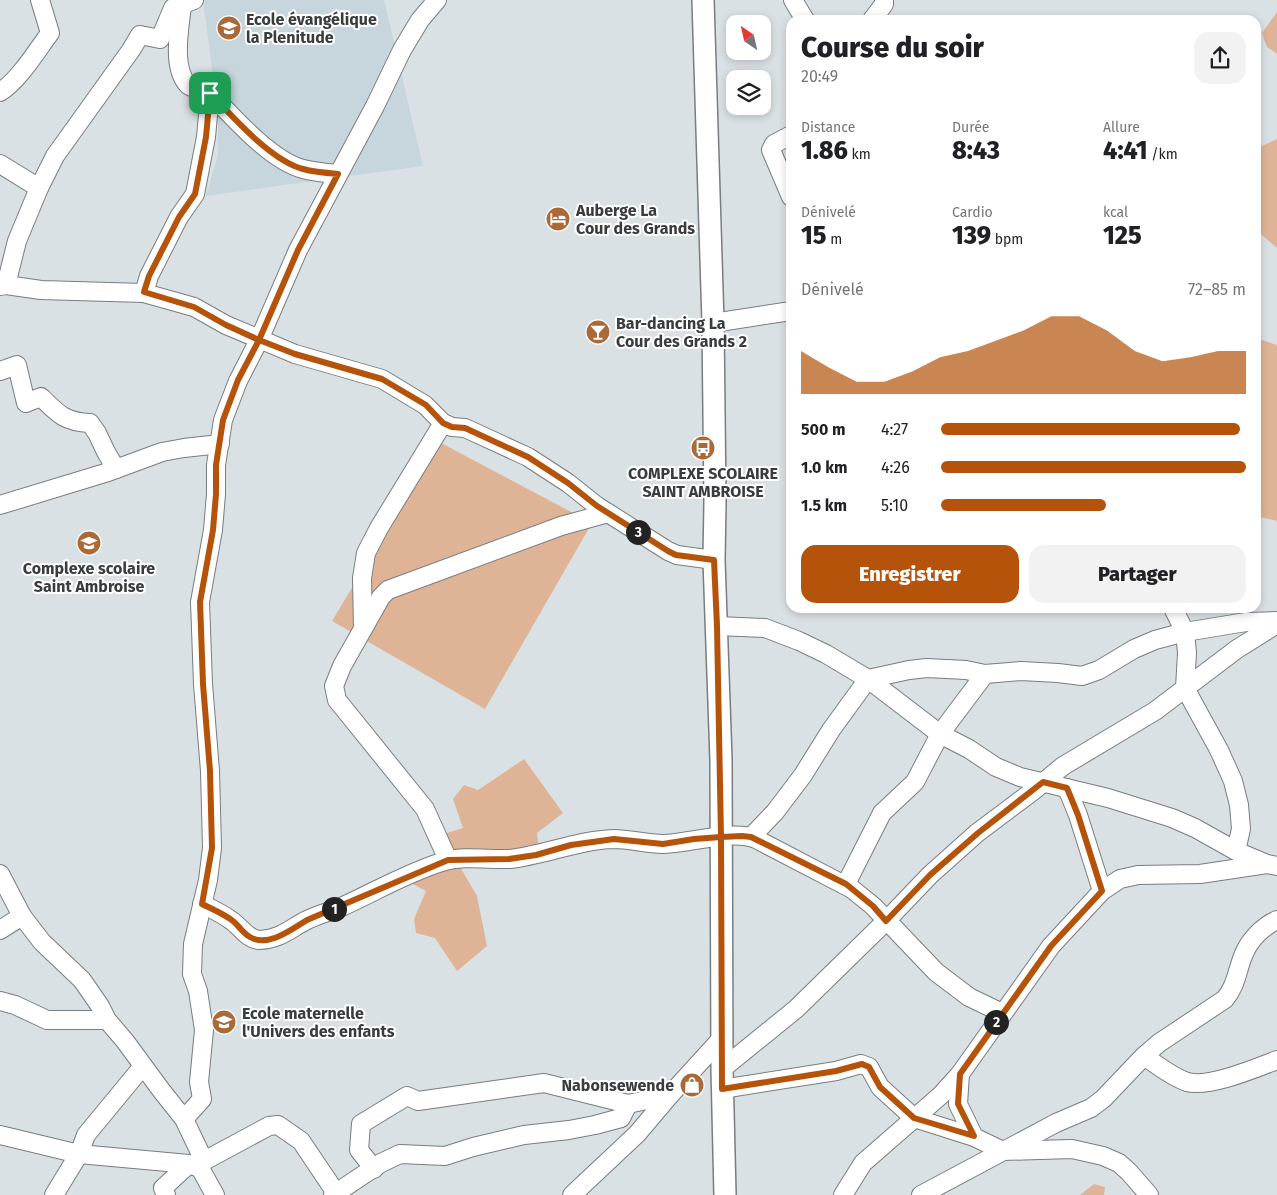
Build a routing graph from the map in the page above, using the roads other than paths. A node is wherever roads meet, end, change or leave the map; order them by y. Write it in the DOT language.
graph roads {
  1 [pos="40,0"];
  2 [pos="437,0"];
  3 [pos="703,0"];
  4 [pos="793,0"];
  5 [pos="884,0"];
  6 [pos="179,3"];
  7 [pos="802,15"];
  8 [pos="876,15"];
  9 [pos="0,92"];
  10 [pos="210,93"];
  11 [pos="786,138"];
  12 [pos="0,164"];
  13 [pos="338,174"];
  14 [pos="786,186"];
  15 [pos="39,188"];
  16 [pos="3,285"];
  17 [pos="144,292"];
  18 [pos="786,312"];
  19 [pos="713,323"];
  20 [pos="259,340"];
  21 [pos="0,371"];
  22 [pos="443,423"];
  23 [pos="220,444"];
  24 [pos="116,469"];
  25 [pos="0,506"];
  26 [pos="608,512"];
  27 [pos="714,560"];
  28 [pos="1176,613"];
  29 [pos="1277,622"];
  30 [pos="717,626"];
  31 [pos="363,628"];
  32 [pos="1185,632"];
  33 [pos="985,674"];
  34 [pos="868,679"];
  35 [pos="1185,688"];
  36 [pos="940,734"];
  37 [pos="1043,782"];
  38 [pos="1067,788"];
  39 [pos="721,837"];
  40 [pos="751,837"];
  41 [pos="1236,851"];
  42 [pos="448,860"];
  43 [pos="1272,865"];
  44 [pos="0,874"];
  45 [pos="846,884"];
  46 [pos="1102,891"];
  47 [pos="202,904"];
  48 [pos="22,916"];
  49 [pos="1277,920"];
  50 [pos="886,921"];
  51 [pos="0,930"];
  52 [pos="0,1000"];
  53 [pos="1002,1014"];
  54 [pos="107,1020"];
  55 [pos="721,1039"];
  56 [pos="1144,1056"];
  57 [pos="1277,1060"];
  58 [pos="143,1066"];
  59 [pos="960,1074"];
  60 [pos="722,1079"];
  61 [pos="670,1094"];
  62 [pos="628,1104"];
  63 [pos="914,1118"];
  64 [pos="184,1119"];
  65 [pos="0,1135"];
  66 [pos="974,1136"];
  67 [pos="1003,1151"];
  68 [pos="79,1154"];
  69 [pos="198,1164"];
  70 [pos="374,1169"];
  71 [pos="336,1194"];
  72 [pos="54,1195"];
  73 [pos="166,1195"];
  74 [pos="215,1195"];
  75 [pos="572,1195"];
  76 [pos="725,1195"];
  77 [pos="843,1195"];
  78 [pos="921,1195"];
  79 [pos="1149,1195"];
  1 -- 9 [label="street"];
  2 -- 13 [label="street"];
  3 -- 19 [label="street"];
  4 -- 7 [label="street"];
  5 -- 8 [label="street"];
  6 -- 10 [label="street"];
  6 -- 15 [label="street"];
  10 -- 13 [label="street"];
  10 -- 17 [label="street"];
  11 -- 14 [label="street"];
  12 -- 15 [label="street"];
  13 -- 20 [label="street"];
  15 -- 16 [label="street"];
  16 -- 17 [label="street"];
  17 -- 20 [label="street"];
  18 -- 19 [label="street"];
  19 -- 27 [label="street"];
  20 -- 22 [label="street"];
  20 -- 23 [label="street"];
  21 -- 24 [label="street"];
  22 -- 26 [label="street"];
  22 -- 31 [label="street"];
  23 -- 24 [label="street"];
  23 -- 47 [label="street"];
  24 -- 25 [label="street"];
  26 -- 27 [label="street"];
  26 -- 31 [label="street"];
  27 -- 30 [label="street"];
  28 -- 32 [label="street"];
  29 -- 32 [label="street"];
  29 -- 35 [label="street"];
  30 -- 34 [label="street"];
  30 -- 39 [label="street"];
  31 -- 42 [label="street"];
  32 -- 33 [label="street"];
  32 -- 35 [label="street"];
  33 -- 34 [label="street"];
  33 -- 36 [label="street"];
  34 -- 36 [label="street"];
  34 -- 40 [label="street"];
  35 -- 37 [label="street"];
  35 -- 41 [label="street"];
  36 -- 37 [label="street"];
  36 -- 45 [label="street"];
  37 -- 38 [label="street"];
  37 -- 50 [label="street"];
  38 -- 41 [label="street"];
  38 -- 46 [label="street"];
  39 -- 40 [label="street"];
  39 -- 42 [label="street"];
  39 -- 55 [label="street"];
  40 -- 45 [label="street"];
  41 -- 43 [label="street"];
  42 -- 47 [label="street"];
  43 -- 46 [label="street"];
  44 -- 48 [label="street"];
  45 -- 50 [label="street"];
  46 -- 53 [label="street"];
  47 -- 64 [label="street"];
  48 -- 51 [label="street"];
  48 -- 54 [label="street"];
  49 -- 56 [label="street"];
  50 -- 53 [label="street"];
  50 -- 60 [label="street"];
  52 -- 54 [label="street"];
  53 -- 59 [label="street"];
  54 -- 58 [label="street"];
  55 -- 60 [label="street"];
  55 -- 61 [label="street"];
  56 -- 57 [label="street"];
  56 -- 67 [label="street"];
  58 -- 64 [label="street"];
  58 -- 68 [label="street"];
  59 -- 63 [label="street"];
  59 -- 66 [label="street"];
  60 -- 63 [label="street"];
  60 -- 76 [label="street"];
  61 -- 62 [label="street"];
  61 -- 75 [label="street"];
  62 -- 70 [label="street"];
  62 -- 70 [label="street"];
  63 -- 66 [label="street"];
  63 -- 77 [label="street"];
  64 -- 69 [label="street"];
  65 -- 68 [label="street"];
  66 -- 67 [label="street"];
  67 -- 78 [label="street"];
  67 -- 79 [label="street"];
  68 -- 69 [label="street"];
  68 -- 72 [label="street"];
  69 -- 71 [label="street"];
  69 -- 73 [label="street"];
  69 -- 74 [label="street"];
  70 -- 71 [label="street"];
}
